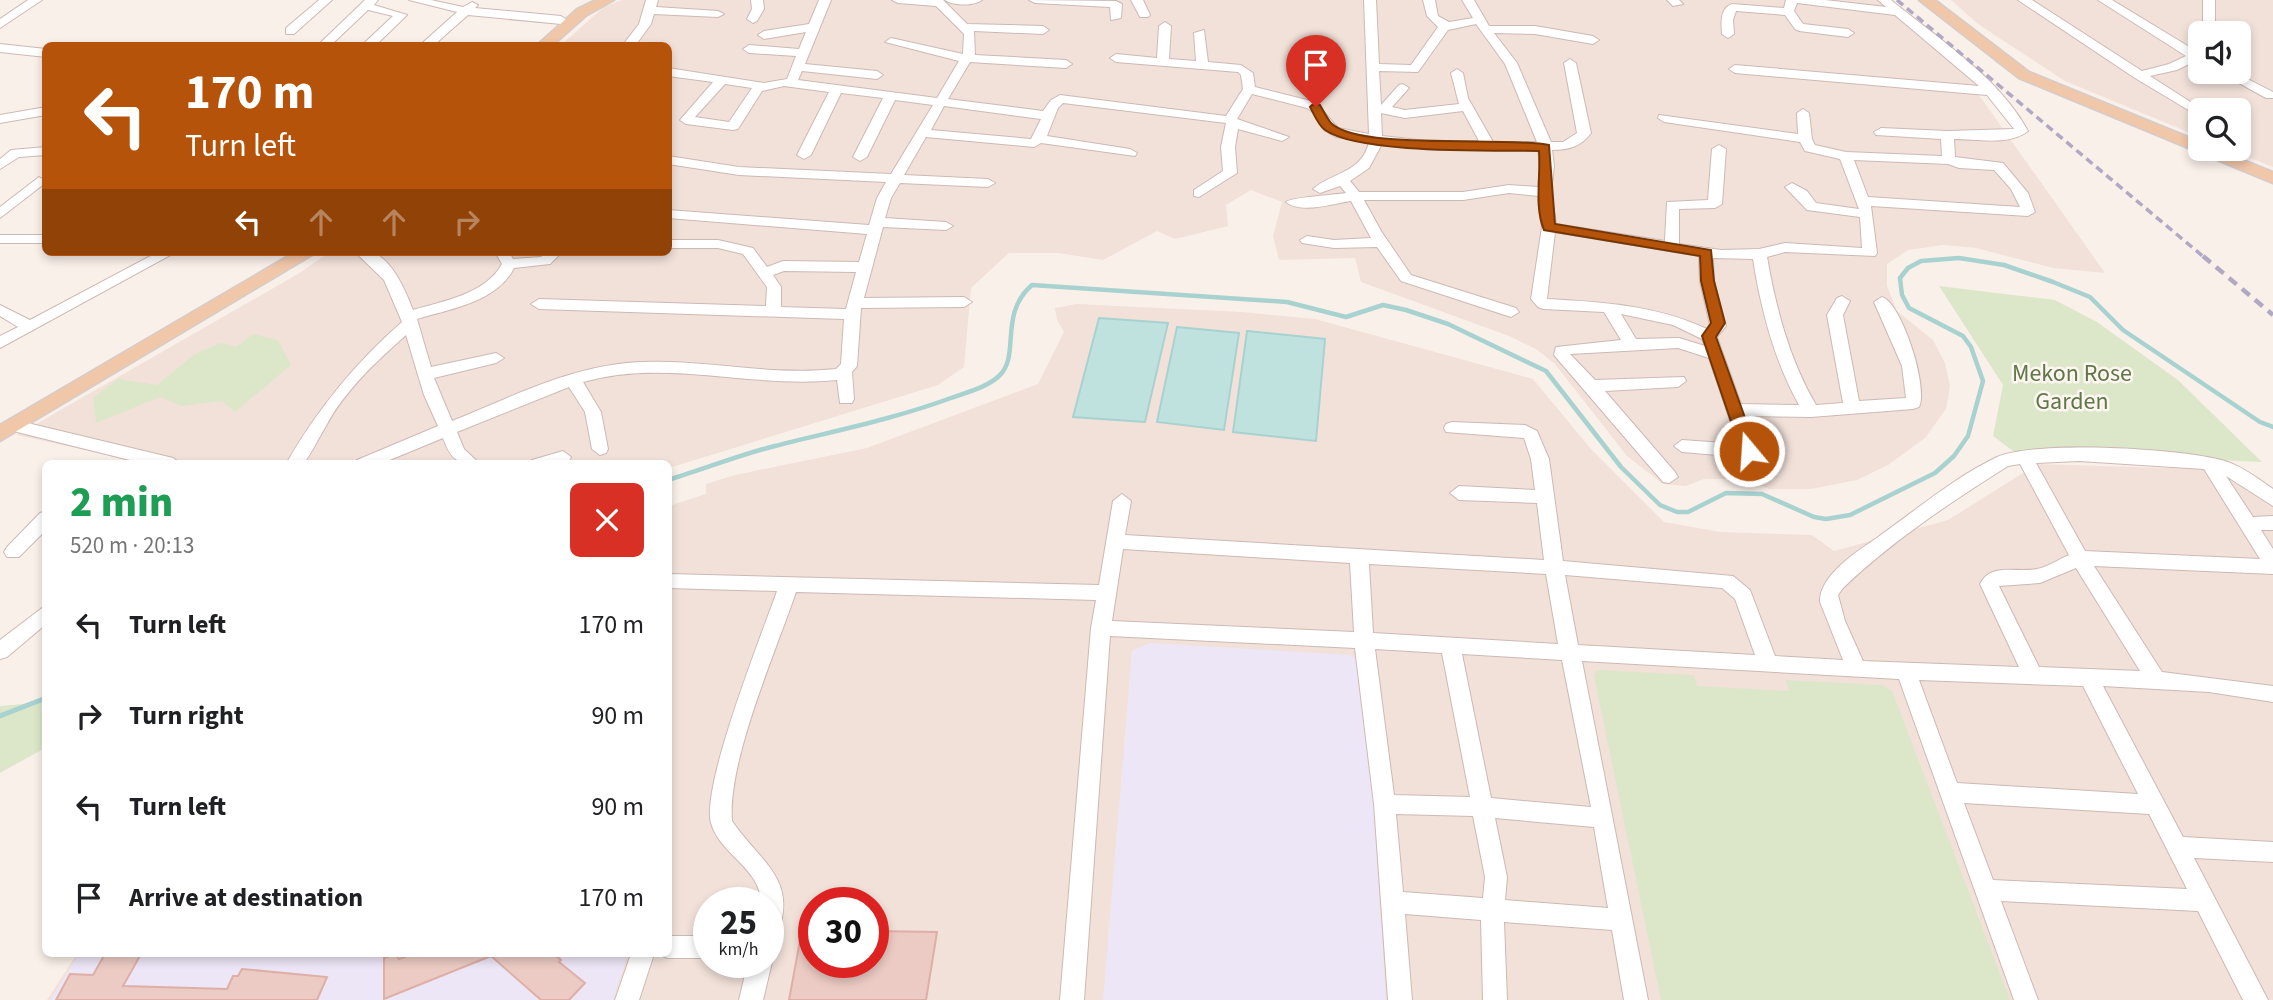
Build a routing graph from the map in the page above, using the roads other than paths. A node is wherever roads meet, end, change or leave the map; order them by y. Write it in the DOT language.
graph roads {
  1 [pos="15,0"];
  2 [pos="326,0"];
  3 [pos="415,0"];
  4 [pos="477,0"];
  5 [pos="590,0"];
  6 [pos="607,0"];
  7 [pos="757,0"];
  8 [pos="825,0"];
  9 [pos="898,0"];
  10 [pos="976,0"];
  11 [pos="1035,0"];
  12 [pos="1137,0"];
  13 [pos="1370,0"];
  14 [pos="1429,0"];
  15 [pos="1468,0"];
  16 [pos="1884,0"];
  17 [pos="1926,0"];
  18 [pos="1942,0"];
  19 [pos="2024,0"];
  20 [pos="2104,0"];
  21 [pos="2209,0"];
  22 [pos="35,1"];
  23 [pos="941,1"];
  24 [pos="369,3"];
  25 [pos="1793,4"];
  26 [pos="652,5"];
  27 [pos="466,10"];
  28 [pos="1898,12"];
  29 [pos="718,14"];
  30 [pos="1144,15"];
  31 [pos="1115,18"];
  32 [pos="753,19"];
  33 [pos="561,20"];
  34 [pos="2209,21"];
  35 [pos="0,24"];
  36 [pos="1482,24"];
  37 [pos="1165,26"];
  38 [pos="1447,26"];
  39 [pos="812,27"];
  40 [pos="965,27"];
  41 [pos="1042,30"];
  42 [pos="290,31"];
  43 [pos="1200,33"];
  44 [pos="1848,33"];
  45 [pos="1728,34"];
  46 [pos="764,35"];
  47 [pos="1594,40"];
  48 [pos="327,42"];
  49 [pos="371,42"];
  50 [pos="430,42"];
  51 [pos="537,42"];
  52 [pos="547,42"];
  53 [pos="630,42"];
  54 [pos="891,42"];
  55 [pos="0,48"];
  56 [pos="2188,50"];
  57 [pos="42,53"];
  58 [pos="751,53"];
  59 [pos="967,58"];
  60 [pos="1116,58"];
  61 [pos="800,59"];
  62 [pos="2188,60"];
  63 [pos="1163,62"];
  64 [pos="1570,63"];
  65 [pos="1066,64"];
  66 [pos="1202,65"];
  67 [pos="1371,67"];
  68 [pos="878,69"];
  69 [pos="1735,69"];
  70 [pos="672,73"];
  71 [pos="1457,73"];
  72 [pos="2139,75"];
  73 [pos="723,79"];
  74 [pos="791,83"];
  75 [pos="2248,84"];
  76 [pos="762,86"];
  77 [pos="1403,88"];
  78 [pos="837,89"];
  79 [pos="1249,89"];
  80 [pos="1989,91"];
  81 [pos="891,95"];
  82 [pos="2270,96"];
  83 [pos="942,102"];
  84 [pos="2188,106"];
  85 [pos="1467,107"];
  86 [pos="1379,108"];
  87 [pos="42,112"];
  88 [pos="1803,113"];
  89 [pos="25,114"];
  90 [pos="1049,116"];
  91 [pos="42,117"];
  92 [pos="1664,118"];
  93 [pos="0,119"];
  94 [pos="1232,122"];
  95 [pos="993,124"];
  96 [pos="1881,132"];
  97 [pos="925,133"];
  98 [pos="1947,135"];
  99 [pos="1282,136"];
  100 [pos="2188,136"];
  101 [pos="1040,139"];
  102 [pos="1377,139"];
  103 [pos="1805,139"];
  104 [pos="2188,143"];
  105 [pos="1488,145"];
  106 [pos="1545,148"];
  107 [pos="1719,149"];
  108 [pos="42,150"];
  109 [pos="1130,153"];
  110 [pos="804,155"];
  111 [pos="1846,156"];
  112 [pos="860,157"];
  113 [pos="1950,160"];
  114 [pos="672,161"];
  115 [pos="2232,161"];
  116 [pos="2245,161"];
  117 [pos="0,165"];
  118 [pos="2273,173"];
  119 [pos="895,176"];
  120 [pos="2273,178"];
  121 [pos="1342,180"];
  122 [pos="39,181"];
  123 [pos="988,183"];
  124 [pos="1792,187"];
  125 [pos="1320,189"];
  126 [pos="1199,192"];
  127 [pos="1544,192"];
  128 [pos="1355,196"];
  129 [pos="1293,202"];
  130 [pos="1865,208"];
  131 [pos="0,214"];
  132 [pos="672,214"];
  133 [pos="712,217"];
  134 [pos="875,226"];
  135 [pos="946,226"];
  136 [pos="1549,227"];
  137 [pos="0,239"];
  138 [pos="39,239"];
  139 [pos="1307,240"];
  140 [pos="1382,242"];
  141 [pos="699,243"];
  142 [pos="672,244"];
  143 [pos="1672,247"];
  144 [pos="1706,253"];
  145 [pos="1759,254"];
  146 [pos="162,256"];
  147 [pos="288,256"];
  148 [pos="301,256"];
  149 [pos="367,256"];
  150 [pos="551,256"];
  151 [pos="505,258"];
  152 [pos="865,267"];
  153 [pos="763,273"];
  154 [pos="1842,301"];
  155 [pos="964,302"];
  156 [pos="1882,302"];
  157 [pos="539,304"];
  158 [pos="1609,307"];
  159 [pos="854,308"];
  160 [pos="0,310"];
  161 [pos="773,311"];
  162 [pos="1511,312"];
  163 [pos="408,320"];
  164 [pos="31,327"];
  165 [pos="1709,336"];
  166 [pos="0,343"];
  167 [pos="1631,344"];
  168 [pos="1717,355"];
  169 [pos="496,358"];
  170 [pos="844,373"];
  171 [pos="426,374"];
  172 [pos="573,380"];
  173 [pos="1678,381"];
  174 [pos="1592,386"];
  175 [pos="846,399"];
  176 [pos="1852,408"];
  177 [pos="1736,410"];
  178 [pos="1811,411"];
  179 [pos="5,427"];
  180 [pos="1452,428"];
  181 [pos="448,429"];
  182 [pos="1682,446"];
  183 [pos="111,449"];
  184 [pos="600,449"];
  185 [pos="1749,451"];
  186 [pos="2024,456"];
  187 [pos="563,457"];
  188 [pos="101,460"];
  189 [pos="156,460"];
  190 [pos="297,460"];
  191 [pos="373,460"];
  192 [pos="467,460"];
  193 [pos="552,460"];
  194 [pos="2209,463"];
  195 [pos="1669,477"];
  196 [pos="1758,477"];
  197 [pos="1459,492"];
  198 [pos="1546,497"];
  199 [pos="2273,499"];
  200 [pos="1122,501"];
  201 [pos="42,522"];
  202 [pos="2273,523"];
  203 [pos="2249,524"];
  204 [pos="1117,542"];
  205 [pos="13,552"];
  206 [pos="1359,556"];
  207 [pos="2080,558"];
  208 [pos="2273,565"];
  209 [pos="1556,568"];
  210 [pos="672,581"];
  211 [pos="789,585"];
  212 [pos="1107,593"];
  213 [pos="42,616"];
  214 [pos="1101,628"];
  215 [pos="1364,642"];
  216 [pos="1451,648"];
  217 [pos="0,650"];
  218 [pos="1572,654"];
  219 [pos="1768,664"];
  220 [pos="1857,669"];
  221 [pos="1906,672"];
  222 [pos="2033,676"];
  223 [pos="2090,678"];
  224 [pos="2156,681"];
  225 [pos="2273,694"];
  226 [pos="1949,792"];
  227 [pos="1385,804"];
  228 [pos="2155,805"];
  229 [pos="1483,807"];
  230 [pos="1602,818"];
  231 [pos="2177,847"];
  232 [pos="2273,852"];
  233 [pos="772,887"];
  234 [pos="1985,890"];
  235 [pos="2205,901"];
  236 [pos="1393,902"];
  237 [pos="1493,910"];
  238 [pos="1620,920"];
  239 [pos="672,947"];
  240 [pos="693,947"];
  241 [pos="641,957"];
  242 [pos="756,978"];
  243 [pos="627,1000"];
  244 [pos="751,1000"];
  245 [pos="1072,1000"];
  246 [pos="1399,1000"];
  247 [pos="1495,1000"];
  248 [pos="1636,1000"];
  249 [pos="2026,1000"];
  250 [pos="2256,1000"];
  1 -- 22 [label="street"];
  2 -- 42 [label="street"];
  3 -- 27 [label="street"];
  4 -- 27 [label="street"];
  5 -- 33 [label="main road"];
  6 -- 52 [label="main road"];
  7 -- 32 [label="street"];
  8 -- 39 [label="street"];
  9 -- 23 [label="street"];
  10 -- 23 [label="street"];
  11 -- 31 [label="street"];
  12 -- 30 [label="street"];
  13 -- 67 [label="street"];
  14 -- 38 [label="street"];
  15 -- 36 [label="street"];
  16 -- 28 [label="street"];
  17 -- 104 [label="main road"];
  18 -- 100 [label="main road"];
  19 -- 72 [label="street"];
  20 -- 56 [label="street"];
  21 -- 34 [label="street"];
  22 -- 35 [label="street"];
  23 -- 40 [label="street"];
  24 -- 48 [label="street"];
  24 -- 49 [label="street"];
  25 -- 28 [label="street"];
  25 -- 44 [label="street"];
  25 -- 45 [label="street"];
  26 -- 29 [label="street"];
  26 -- 53 [label="street"];
  27 -- 33 [label="street"];
  27 -- 50 [label="street"];
  28 -- 80 [label="street"];
  33 -- 51 [label="main road"];
  36 -- 38 [label="street"];
  36 -- 47 [label="street"];
  36 -- 106 [label="street"];
  37 -- 63 [label="street"];
  38 -- 67 [label="street"];
  39 -- 46 [label="street"];
  39 -- 61 [label="street"];
  40 -- 41 [label="street"];
  40 -- 59 [label="street"];
  43 -- 66 [label="street"];
  54 -- 59 [label="street"];
  55 -- 57 [label="street"];
  58 -- 61 [label="street"];
  59 -- 65 [label="street"];
  59 -- 83 [label="street"];
  60 -- 63 [label="street"];
  61 -- 68 [label="street"];
  61 -- 74 [label="street"];
  62 -- 72 [label="street"];
  63 -- 66 [label="street"];
  64 -- 106 [label="street"];
  66 -- 79 [label="street"];
  67 -- 86 [label="street"];
  69 -- 80 [label="street"];
  70 -- 73 [label="street"];
  71 -- 85 [label="street"];
  72 -- 84 [label="street"];
  73 -- 76 [label="street"];
  73 -- 76 [label="street"];
  74 -- 76 [label="street"];
  74 -- 78 [label="street"];
  75 -- 82 [label="street"];
  77 -- 86 [label="street"];
  78 -- 81 [label="street"];
  78 -- 110 [label="street"];
  79 -- 94 [label="street"];
  79 -- 102 [label="street"];
  80 -- 98 [label="street"];
  81 -- 83 [label="street"];
  81 -- 112 [label="street"];
  83 -- 95 [label="street"];
  83 -- 97 [label="street"];
  85 -- 86 [label="street"];
  85 -- 105 [label="street"];
  86 -- 102 [label="street"];
  87 -- 89 [label="street"];
  88 -- 103 [label="street"];
  89 -- 91 [label="street"];
  89 -- 93 [label="street"];
  90 -- 94 [label="street"];
  90 -- 95 [label="street"];
  90 -- 101 [label="street"];
  92 -- 103 [label="street"];
  94 -- 99 [label="street"];
  94 -- 126 [label="street"];
  95 -- 97 [label="street"];
  95 -- 101 [label="street"];
  96 -- 98 [label="street"];
  97 -- 119 [label="street"];
  98 -- 113 [label="street"];
  101 -- 109 [label="street"];
  102 -- 105 [label="street"];
  102 -- 121 [label="street"];
  103 -- 111 [label="street"];
  105 -- 106 [label="street"];
  106 -- 127 [label="street"];
  107 -- 143 [label="street"];
  108 -- 117 [label="street"];
  111 -- 113 [label="street"];
  111 -- 130 [label="street"];
  113 -- 130 [label="street"];
  114 -- 119 [label="street"];
  115 -- 120 [label="main road"];
  116 -- 118 [label="main road"];
  119 -- 123 [label="street"];
  119 -- 134 [label="street"];
  121 -- 125 [label="street"];
  121 -- 128 [label="street"];
  122 -- 131 [label="street"];
  124 -- 130 [label="street"];
  127 -- 128 [label="street"];
  127 -- 136 [label="street"];
  128 -- 129 [label="street"];
  128 -- 140 [label="street"];
  130 -- 145 [label="street"];
  132 -- 133 [label="street"];
  133 -- 134 [label="street"];
  133 -- 141 [label="street"];
  134 -- 135 [label="street"];
  134 -- 152 [label="street"];
  136 -- 143 [label="street"];
  136 -- 158 [label="street"];
  137 -- 138 [label="street"];
  139 -- 140 [label="street"];
  140 -- 162 [label="street"];
  141 -- 142 [label="street"];
  141 -- 153 [label="street"];
  143 -- 144 [label="street"];
  144 -- 145 [label="street"];
  144 -- 165 [label="street"];
  145 -- 178 [label="street"];
  146 -- 164 [label="street"];
  147 -- 179 [label="main road"];
  148 -- 179 [label="main road"];
  149 -- 163 [label="street"];
  150 -- 151 [label="street"];
  151 -- 163 [label="street"];
  152 -- 153 [label="street"];
  152 -- 159 [label="street"];
  153 -- 161 [label="street"];
  154 -- 176 [label="street"];
  155 -- 159 [label="street"];
  156 -- 176 [label="street"];
  157 -- 161 [label="street"];
  158 -- 165 [label="street"];
  158 -- 167 [label="street"];
  159 -- 161 [label="street"];
  159 -- 170 [label="street"];
  160 -- 164 [label="street"];
  163 -- 171 [label="street"];
  163 -- 190 [label="street"];
  164 -- 166 [label="street"];
  165 -- 168 [label="street"];
  167 -- 168 [label="street"];
  167 -- 174 [label="street"];
  168 -- 177 [label="street"];
  169 -- 171 [label="street"];
  170 -- 172 [label="street"];
  170 -- 175 [label="street"];
  171 -- 181 [label="street"];
  172 -- 181 [label="street"];
  172 -- 184 [label="street"];
  173 -- 174 [label="street"];
  174 -- 195 [label="street"];
  176 -- 178 [label="street"];
  177 -- 178 [label="street"];
  177 -- 185 [label="street"];
  179 -- 183 [label="street"];
  180 -- 198 [label="street"];
  181 -- 191 [label="street"];
  181 -- 192 [label="street"];
  182 -- 185 [label="street"];
  183 -- 188 [label="street"];
  183 -- 189 [label="street"];
  185 -- 196 [label="street"];
  186 -- 194 [label="street"];
  186 -- 207 [label="street"];
  186 -- 220 [label="street"];
  187 -- 193 [label="street"];
  194 -- 199 [label="street"];
  194 -- 203 [label="street"];
  197 -- 198 [label="street"];
  198 -- 209 [label="street"];
  200 -- 204 [label="street"];
  201 -- 205 [label="street"];
  202 -- 203 [label="street"];
  203 -- 208 [label="street"];
  204 -- 206 [label="street"];
  204 -- 212 [label="street"];
  206 -- 209 [label="street"];
  206 -- 215 [label="street"];
  207 -- 208 [label="street"];
  207 -- 222 [label="street"];
  207 -- 224 [label="street"];
  209 -- 218 [label="street"];
  209 -- 219 [label="street"];
  210 -- 211 [label="street"];
  211 -- 212 [label="street"];
  211 -- 233 [label="street"];
  212 -- 214 [label="street"];
  213 -- 217 [label="street"];
  214 -- 215 [label="street"];
  214 -- 245 [label="street"];
  215 -- 216 [label="street"];
  215 -- 227 [label="street"];
  216 -- 218 [label="street"];
  216 -- 229 [label="street"];
  218 -- 219 [label="street"];
  218 -- 230 [label="street"];
  219 -- 220 [label="street"];
  220 -- 221 [label="street"];
  221 -- 222 [label="street"];
  221 -- 226 [label="street"];
  222 -- 223 [label="street"];
  223 -- 224 [label="street"];
  223 -- 228 [label="street"];
  224 -- 225 [label="street"];
  226 -- 228 [label="street"];
  226 -- 234 [label="street"];
  227 -- 229 [label="street"];
  227 -- 236 [label="street"];
  228 -- 231 [label="street"];
  229 -- 230 [label="street"];
  229 -- 237 [label="street"];
  230 -- 238 [label="street"];
  231 -- 232 [label="street"];
  231 -- 235 [label="street"];
  234 -- 235 [label="street"];
  234 -- 249 [label="street"];
  235 -- 250 [label="street"];
  236 -- 237 [label="street"];
  236 -- 246 [label="street"];
  237 -- 238 [label="street"];
  237 -- 247 [label="street"];
  238 -- 248 [label="street"];
  239 -- 240 [label="street"];
  241 -- 243 [label="street"];
  242 -- 244 [label="street"];
}
